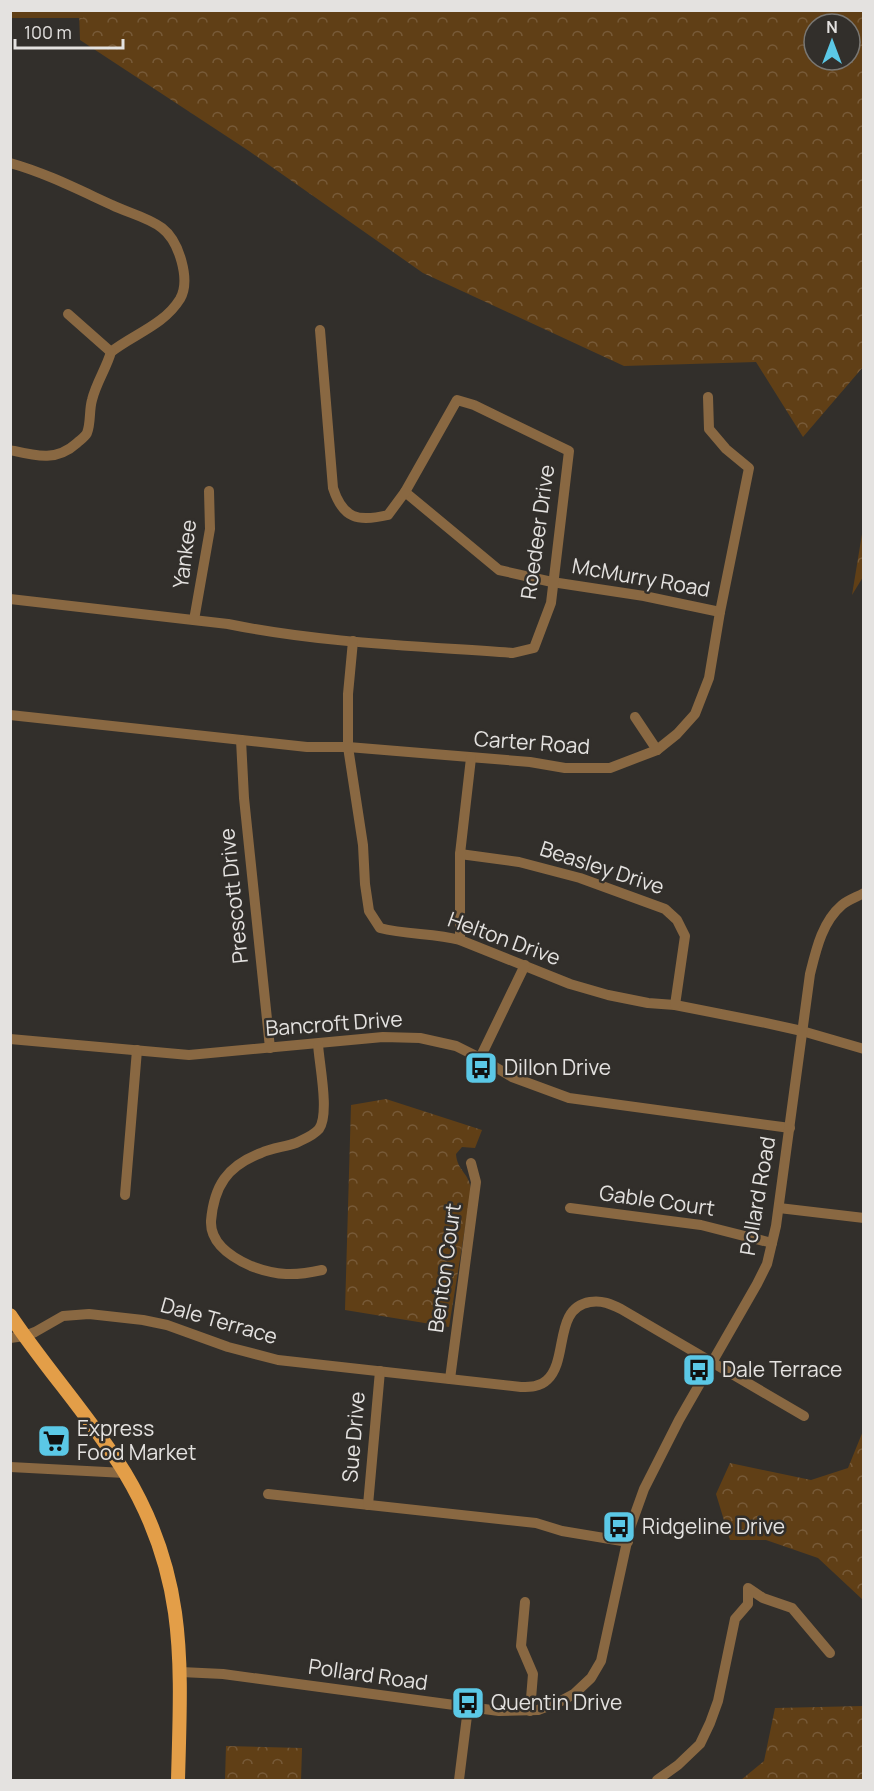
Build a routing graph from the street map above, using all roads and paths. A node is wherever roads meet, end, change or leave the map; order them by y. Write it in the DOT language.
graph roads {
  1 [pos="10,163"];
  2 [pos="68,314"];
  3 [pos="320,330"];
  4 [pos="111,352"];
  5 [pos="708,397"];
  6 [pos="10,450"];
  7 [pos="209,491"];
  8 [pos="405,492"];
  9 [pos="552,582"];
  10 [pos="10,599"];
  11 [pos="720,612"];
  12 [pos="194,620"];
  13 [pos="353,641"];
  14 [pos="10,715"];
  15 [pos="635,717"];
  16 [pos="241,740"];
  17 [pos="348,747"];
  18 [pos="657,750"];
  19 [pos="471,758"];
  20 [pos="460,854"];
  21 [pos="864,893"];
  22 [pos="460,940"];
  23 [pos="525,965"];
  24 [pos="675,1005"];
  25 [pos="802,1031"];
  26 [pos="10,1039"];
  27 [pos="318,1044"];
  28 [pos="270,1048"];
  29 [pos="864,1049"];
  30 [pos="137,1050"];
  31 [pos="480,1058"];
  32 [pos="790,1128"];
  33 [pos="471,1163"];
  34 [pos="125,1195"];
  35 [pos="570,1208"];
  36 [pos="779,1208"];
  37 [pos="864,1218"];
  38 [pos="772,1243"];
  39 [pos="322,1270"];
  40 [pos="10,1315"];
  41 [pos="25,1336"];
  42 [pos="10,1338"];
  43 [pos="712,1361"];
  44 [pos="380,1371"];
  45 [pos="450,1379"];
  46 [pos="804,1416"];
  47 [pos="10,1467"];
  48 [pos="125,1473"];
  49 [pos="268,1494"];
  50 [pos="368,1505"];
  51 [pos="628,1542"];
  52 [pos="525,1602"];
  53 [pos="830,1653"];
  54 [pos="181,1672"];
  55 [pos="468,1708"];
  56 [pos="530,1711"];
  57 [pos="178,1780"];
  58 [pos="459,1780"];
  59 [pos="657,1780"];
  1 -- 4 [label="street"];
  2 -- 4 [label="street"];
  3 -- 8 [label="street, Roedeer Drive"];
  4 -- 6 [label="street"];
  5 -- 11 [label="street, Carter Road"];
  7 -- 12 [label="street, Yankee"];
  8 -- 9 [label="street, McMurry Road"];
  8 -- 9 [label="street, Roedeer Drive"];
  9 -- 11 [label="street, McMurry Road"];
  9 -- 13 [label="street, Roedeer Drive"];
  10 -- 12 [label="street, Roedeer Drive"];
  11 -- 18 [label="street, Carter Road"];
  12 -- 13 [label="street, Roedeer Drive"];
  13 -- 17 [label="street, Helton Drive"];
  14 -- 16 [label="street, Carter Road"];
  15 -- 18 [label="street"];
  16 -- 17 [label="street, Carter Road"];
  16 -- 28 [label="street, Prescott Drive"];
  17 -- 19 [label="street, Carter Road"];
  17 -- 22 [label="street, Helton Drive"];
  18 -- 19 [label="street, Carter Road"];
  19 -- 20 [label="street"];
  20 -- 22 [label="street"];
  20 -- 24 [label="street, Beasley Drive"];
  21 -- 25 [label="street, Pollard Road"];
  22 -- 23 [label="street, Helton Drive"];
  23 -- 24 [label="street, Helton Drive"];
  23 -- 31 [label="street"];
  24 -- 25 [label="street, Helton Drive"];
  25 -- 29 [label="street, Helton Drive"];
  25 -- 32 [label="street, Pollard Road"];
  26 -- 30 [label="street, Bancroft Drive"];
  27 -- 28 [label="street, Bancroft Drive"];
  27 -- 31 [label="street, Bancroft Drive"];
  27 -- 39 [label="street"];
  28 -- 30 [label="street, Bancroft Drive"];
  30 -- 34 [label="street"];
  31 -- 32 [label="street, Bancroft Drive"];
  32 -- 36 [label="street, Pollard Road"];
  33 -- 45 [label="street, Benton Court"];
  35 -- 38 [label="street, Gable Court"];
  36 -- 37 [label="street"];
  36 -- 38 [label="street, Pollard Road"];
  38 -- 43 [label="street, Pollard Road"];
  40 -- 41 [label="main road"];
  41 -- 42 [label="street, Dale Terrace"];
  41 -- 44 [label="street, Dale Terrace"];
  41 -- 48 [label="main road"];
  43 -- 45 [label="street, Dale Terrace"];
  43 -- 46 [label="street"];
  43 -- 51 [label="street, Pollard Road"];
  44 -- 45 [label="street, Dale Terrace"];
  44 -- 50 [label="street, Sue Drive"];
  47 -- 48 [label="street"];
  48 -- 54 [label="main road"];
  49 -- 50 [label="street"];
  50 -- 51 [label="street"];
  51 -- 56 [label="street, Pollard Road"];
  52 -- 56 [label="street"];
  53 -- 59 [label="street"];
  54 -- 55 [label="street, Pollard Road"];
  54 -- 57 [label="main road"];
  55 -- 56 [label="street, Pollard Road"];
  55 -- 58 [label="street"];
}
